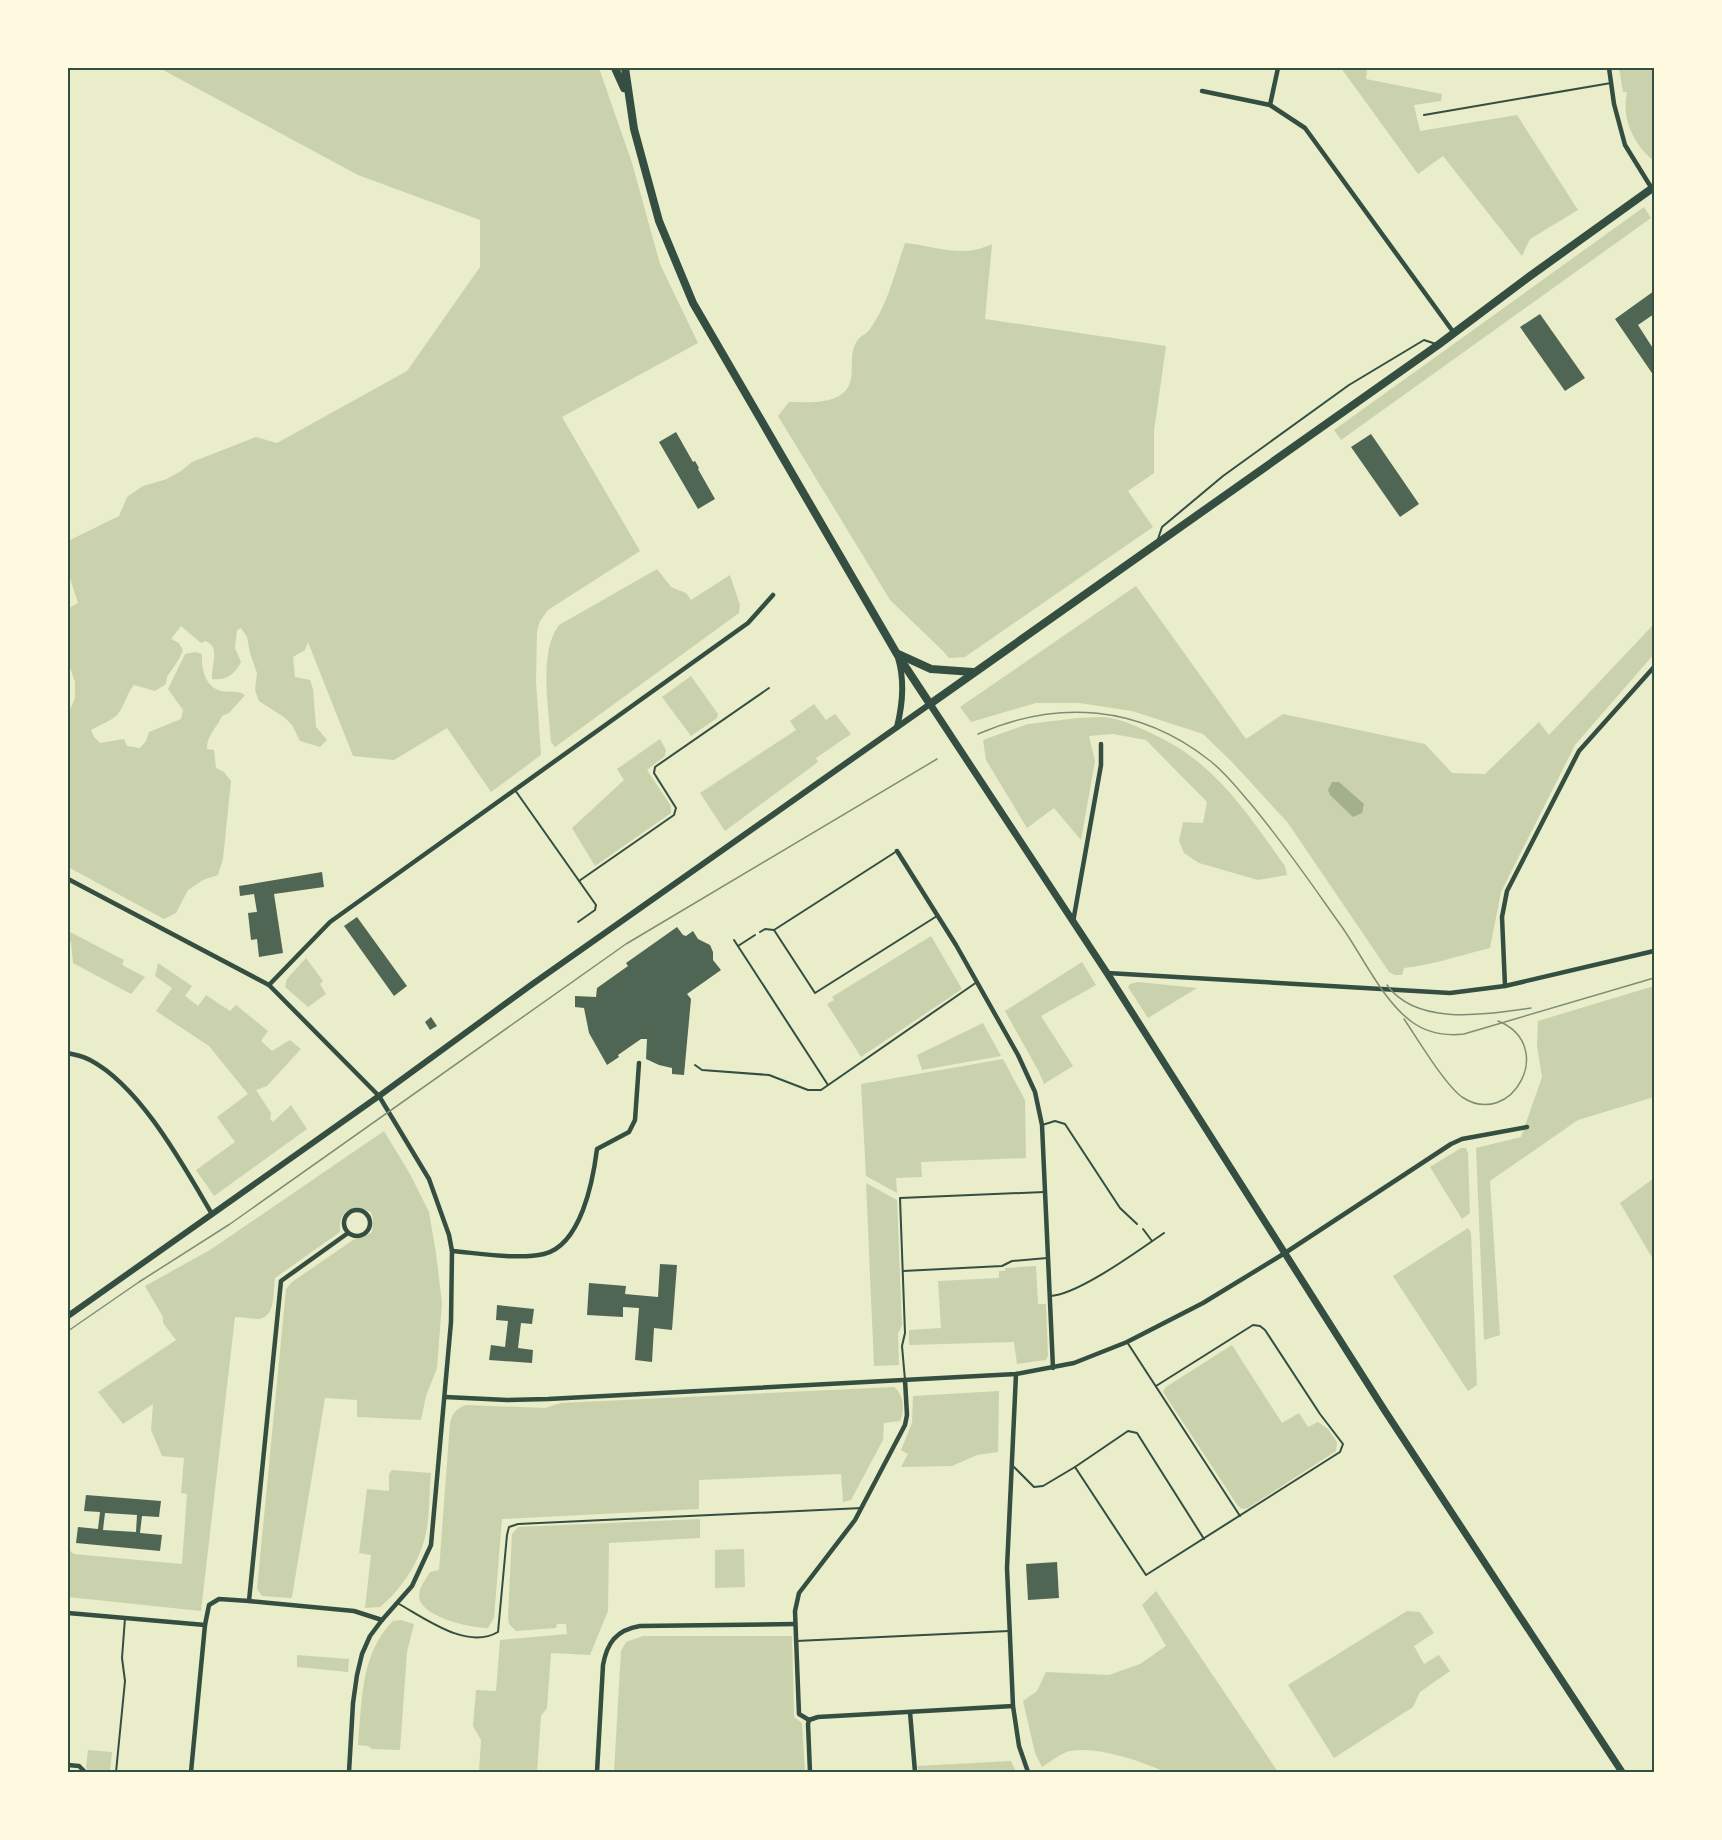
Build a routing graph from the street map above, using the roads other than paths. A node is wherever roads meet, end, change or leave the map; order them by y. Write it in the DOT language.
graph roads {
  1 [pos="615,68"];
  2 [pos="625,68"];
  3 [pos="1278,68"];
  4 [pos="1609,68"];
  5 [pos="1611,83"];
  6 [pos="1202,91"];
  7 [pos="628,95"];
  8 [pos="1270,105"];
  9 [pos="1424,115"];
  10 [pos="1654,189"];
  11 [pos="1454,333"];
  12 [pos="1438,345"];
  13 [pos="1157,543"];
  14 [pos="773,595"];
  15 [pos="897,654"];
  16 [pos="1654,668"];
  17 [pos="973,672"];
  18 [pos="769,688"];
  19 [pos="930,704"];
  20 [pos="897,728"];
  21 [pos="1101,744"];
  22 [pos="515,789"];
  23 [pos="897,851"];
  24 [pos="68,879"];
  25 [pos="579,881"];
  26 [pos="938,916"];
  27 [pos="578,922"];
  28 [pos="1072,922"];
  29 [pos="774,930"];
  30 [pos="760,932"];
  31 [pos="755,935"];
  32 [pos="734,940"];
  33 [pos="738,946"];
  34 [pos="1654,951"];
  35 [pos="1107,973"];
  36 [pos="977,982"];
  37 [pos="269,985"];
  38 [pos="1505,986"];
  39 [pos="68,1053"];
  40 [pos="639,1063"];
  41 [pos="695,1065"];
  42 [pos="828,1085"];
  43 [pos="379,1096"];
  44 [pos="1042,1125"];
  45 [pos="1527,1127"];
  46 [pos="1044,1192"];
  47 [pos="212,1214"];
  48 [pos="1137,1224"];
  49 [pos="1143,1229"];
  50 [pos="348,1233"];
  51 [pos="1164,1233"];
  52 [pos="1152,1241"];
  53 [pos="452,1251"];
  54 [pos="1285,1253"];
  55 [pos="1047,1258"];
  56 [pos="903,1271"];
  57 [pos="1050,1296"];
  58 [pos="68,1316"];
  59 [pos="1127,1342"];
  60 [pos="1053,1368"];
  61 [pos="1016,1374"];
  62 [pos="905,1380"];
  63 [pos="1156,1386"];
  64 [pos="445,1397"];
  65 [pos="1013,1467"];
  66 [pos="1075,1467"];
  67 [pos="862,1508"];
  68 [pos="1240,1516"];
  69 [pos="1204,1539"];
  70 [pos="249,1601"];
  71 [pos="396,1602"];
  72 [pos="68,1612"];
  73 [pos="125,1618"];
  74 [pos="382,1620"];
  75 [pos="795,1624"];
  76 [pos="206,1625"];
  77 [pos="1009,1631"];
  78 [pos="796,1641"];
  79 [pos="1013,1706"];
  80 [pos="910,1712"];
  81 [pos="809,1720"];
  82 [pos="68,1765"];
  83 [pos="85,1773"];
  84 [pos="116,1773"];
  85 [pos="191,1773"];
  86 [pos="349,1773"];
  87 [pos="597,1773"];
  88 [pos="810,1773"];
  89 [pos="915,1773"];
  90 [pos="1028,1773"];
  91 [pos="1622,1773"];
  1 -- 7 [label="main road"];
  2 -- 7 [label="main road"];
  3 -- 8 [label="street"];
  4 -- 5 [label="street"];
  5 -- 9 [label="lane"];
  5 -- 10 [label="street"];
  6 -- 8 [label="street"];
  7 -- 15 [label="main road"];
  8 -- 11 [label="street"];
  10 -- 11 [label="main road"];
  11 -- 12 [label="main road"];
  12 -- 13 [label="main road"];
  12 -- 13 [label="lane"];
  13 -- 17 [label="main road"];
  14 -- 22 [label="street"];
  15 -- 17 [label="main road"];
  15 -- 19 [label="main road"];
  15 -- 20 [label="street"];
  16 -- 38 [label="street"];
  17 -- 19 [label="main road"];
  18 -- 25 [label="lane"];
  19 -- 20 [label="street"];
  19 -- 28 [label="main road"];
  20 -- 43 [label="street"];
  21 -- 28 [label="street"];
  22 -- 25 [label="lane"];
  22 -- 37 [label="street"];
  23 -- 26 [label="street"];
  23 -- 29 [label="lane"];
  24 -- 37 [label="street"];
  25 -- 27 [label="lane"];
  26 -- 29 [label="lane"];
  26 -- 36 [label="street"];
  28 -- 35 [label="main road"];
  29 -- 30 [label="lane"];
  31 -- 33 [label="lane"];
  32 -- 33 [label="lane"];
  33 -- 42 [label="lane"];
  34 -- 38 [label="street"];
  35 -- 38 [label="street"];
  35 -- 54 [label="main road"];
  36 -- 42 [label="lane"];
  36 -- 44 [label="street"];
  37 -- 43 [label="street"];
  39 -- 47 [label="street"];
  40 -- 53 [label="street"];
  41 -- 42 [label="lane"];
  43 -- 47 [label="street"];
  43 -- 53 [label="street"];
  44 -- 46 [label="street"];
  44 -- 48 [label="lane"];
  45 -- 54 [label="street"];
  46 -- 55 [label="street"];
  46 -- 56 [label="lane"];
  47 -- 58 [label="street"];
  49 -- 52 [label="lane"];
  50 -- 50 [label="street"];
  50 -- 70 [label="street"];
  51 -- 52 [label="lane"];
  52 -- 57 [label="lane"];
  53 -- 64 [label="street"];
  54 -- 59 [label="street"];
  54 -- 91 [label="main road"];
  55 -- 56 [label="lane"];
  55 -- 57 [label="street"];
  56 -- 62 [label="lane"];
  57 -- 60 [label="street"];
  59 -- 60 [label="street"];
  59 -- 63 [label="lane"];
  60 -- 61 [label="street"];
  61 -- 62 [label="street"];
  61 -- 65 [label="street"];
  62 -- 64 [label="street"];
  62 -- 67 [label="street"];
  63 -- 68 [label="lane"];
  63 -- 68 [label="lane"];
  64 -- 71 [label="street"];
  65 -- 66 [label="lane"];
  65 -- 77 [label="street"];
  66 -- 69 [label="lane"];
  66 -- 69 [label="lane"];
  67 -- 71 [label="lane"];
  67 -- 75 [label="street"];
  68 -- 69 [label="lane"];
  70 -- 74 [label="street"];
  70 -- 76 [label="street"];
  71 -- 74 [label="street"];
  72 -- 73 [label="street"];
  73 -- 76 [label="street"];
  73 -- 84 [label="lane"];
  74 -- 86 [label="street"];
  75 -- 78 [label="street"];
  75 -- 87 [label="street"];
  76 -- 85 [label="street"];
  77 -- 78 [label="lane"];
  77 -- 79 [label="street"];
  78 -- 81 [label="street"];
  79 -- 80 [label="street"];
  79 -- 90 [label="street"];
  80 -- 81 [label="street"];
  80 -- 89 [label="street"];
  81 -- 88 [label="street"];
  82 -- 83 [label="street"];
}
